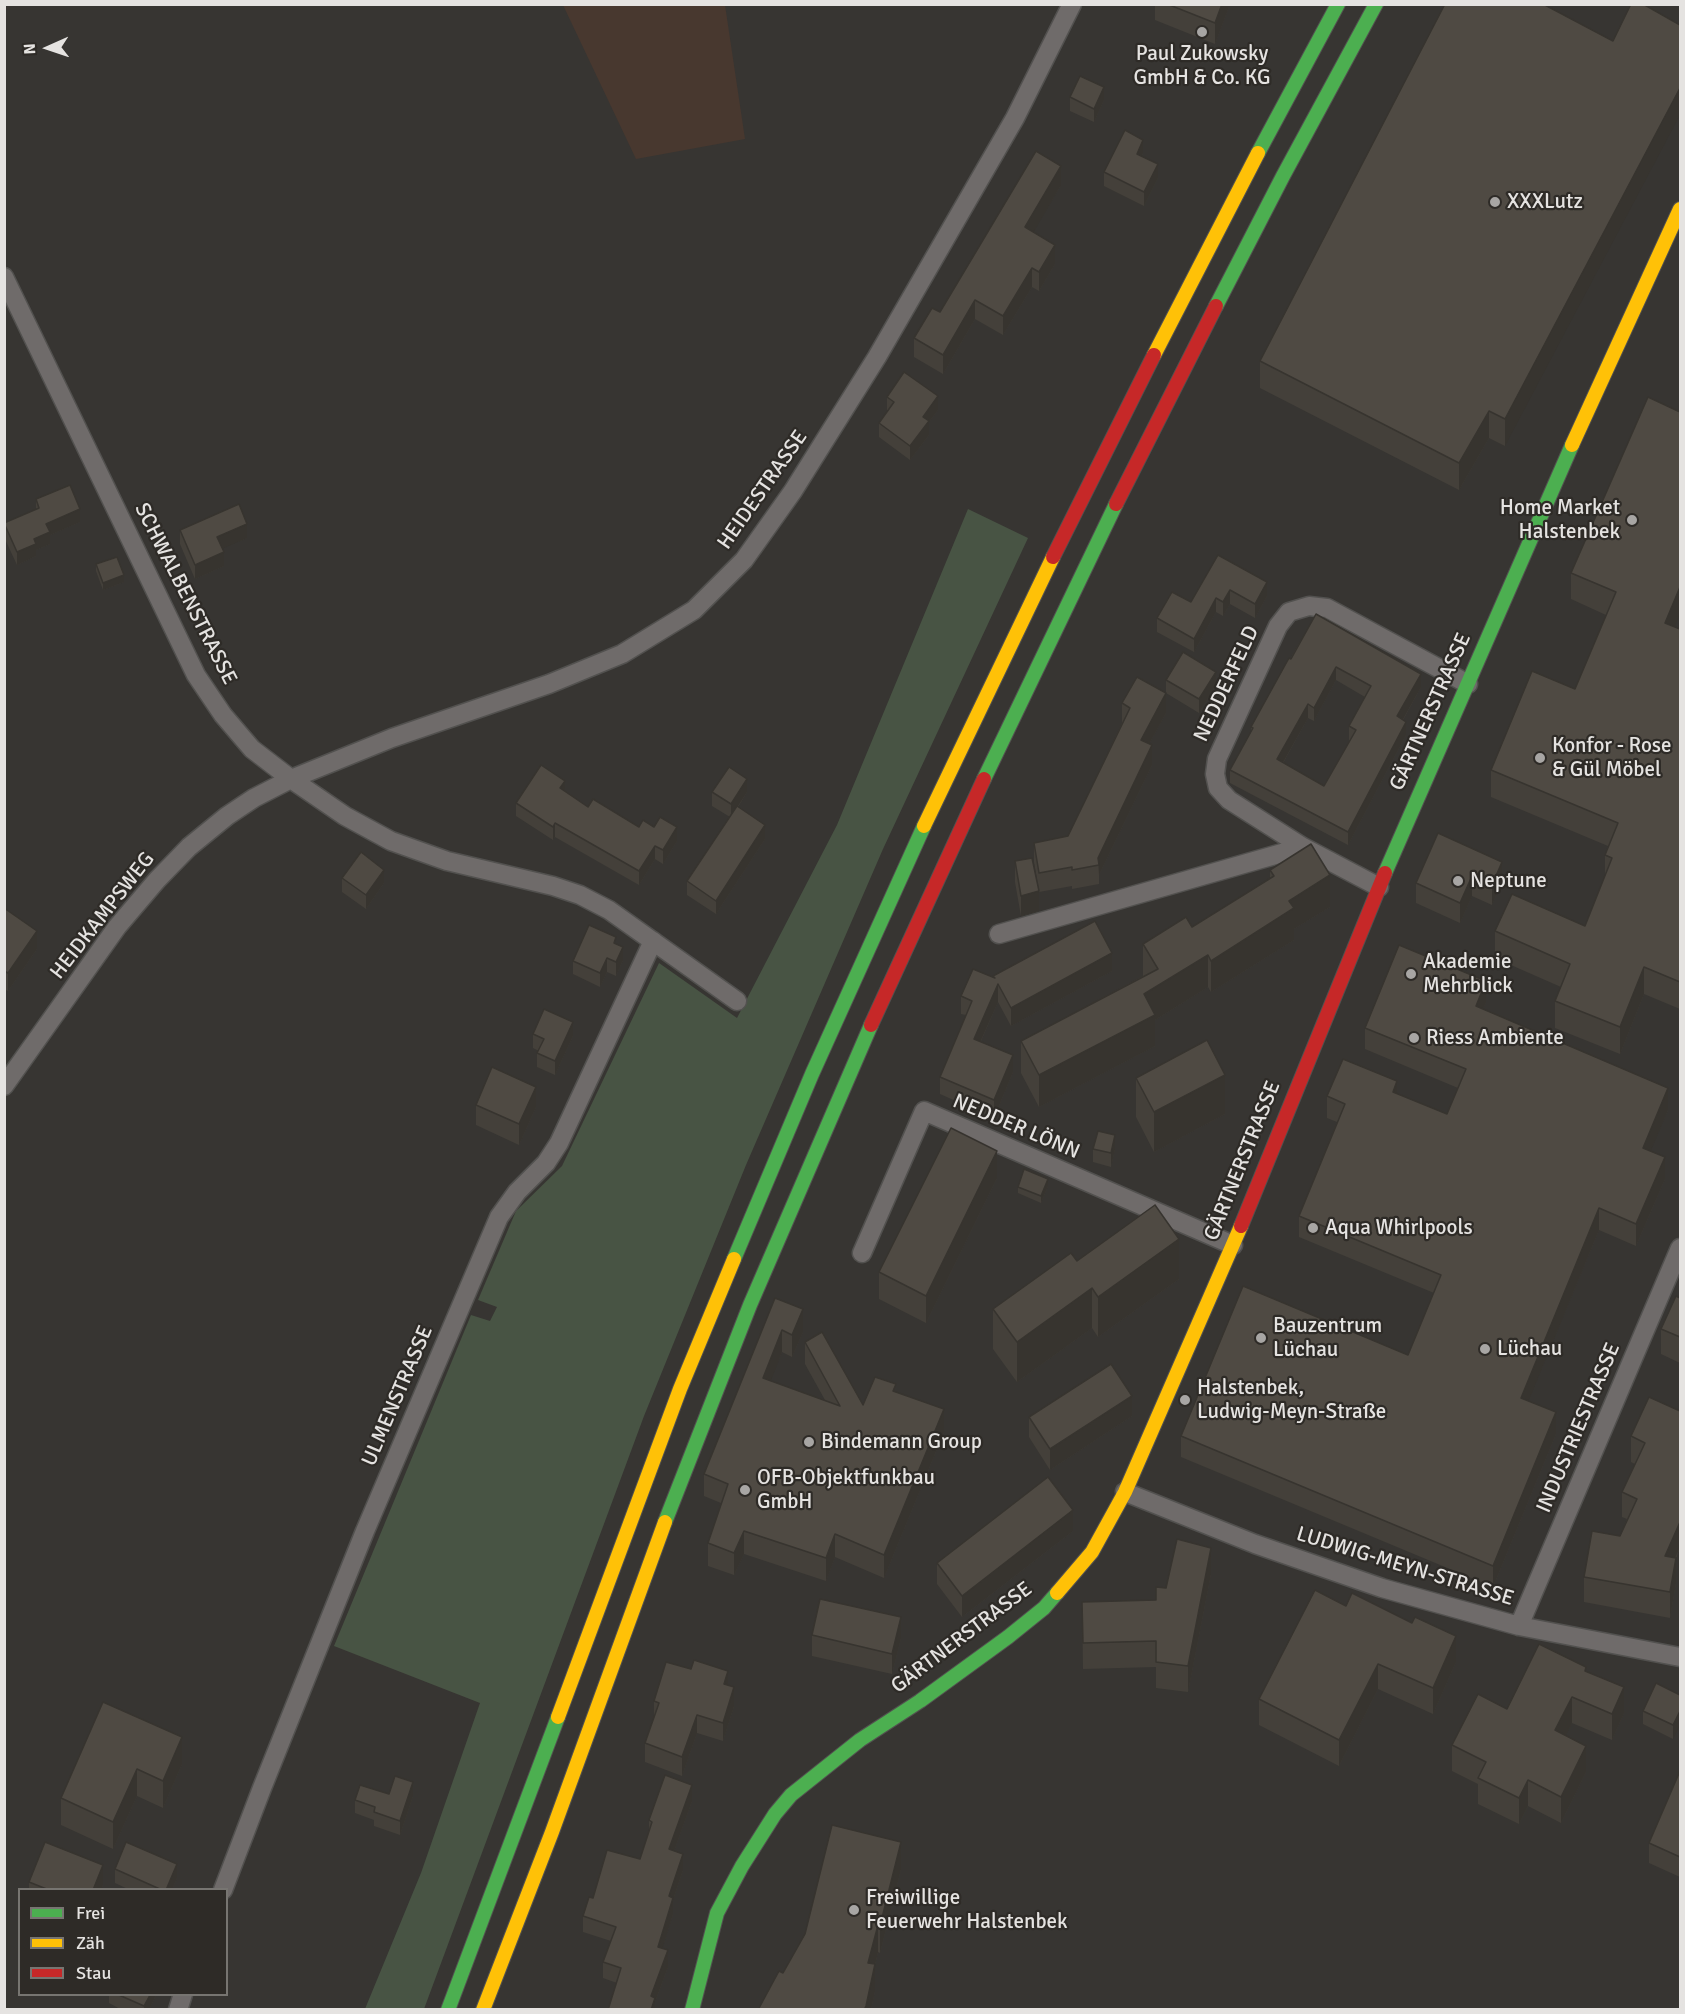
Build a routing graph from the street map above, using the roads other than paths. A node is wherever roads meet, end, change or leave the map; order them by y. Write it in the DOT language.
graph roads {
  1 [pos="1072,4"];
  2 [pos="1338,4"];
  3 [pos="1376,4"];
  4 [pos="1680,209"];
  5 [pos="4,277"];
  6 [pos="1468,684"];
  7 [pos="291,779"];
  8 [pos="1303,847"];
  9 [pos="1379,887"];
  10 [pos="999,934"];
  11 [pos="653,941"];
  12 [pos="737,1000"];
  13 [pos="4,1086"];
  14 [pos="1233,1245"];
  15 [pos="1680,1248"];
  16 [pos="862,1253"];
  17 [pos="1125,1492"];
  18 [pos="1519,1626"];
  19 [pos="1680,1658"];
  20 [pos="224,1888"];
  21 [pos="448,2010"];
  22 [pos="483,2010"];
  23 [pos="692,2010"];
  1 -- 7 [label="street, HEIDESTRASSE"];
  2 -- 21 [label="main road"];
  3 -- 22 [label="main road"];
  4 -- 6 [label="main road, GÄRTNERSTRASSE"];
  5 -- 7 [label="street, SCHWALBENSTRASSE"];
  6 -- 8 [label="street, NEDDERFELD"];
  6 -- 9 [label="main road, GÄRTNERSTRASSE"];
  7 -- 11 [label="street, SCHWALBENSTRASSE"];
  7 -- 13 [label="street, HEIDKAMPSWEG"];
  8 -- 9 [label="street, NEDDERFELD"];
  8 -- 10 [label="street"];
  9 -- 14 [label="main road, GÄRTNERSTRASSE"];
  11 -- 12 [label="street, SCHWALBENSTRASSE"];
  11 -- 20 [label="street, ULMENSTRASSE"];
  14 -- 16 [label="street, NEDDER LÖNN"];
  14 -- 17 [label="main road, GÄRTNERSTRASSE"];
  15 -- 18 [label="street, INDUSTRIESTRASSE"];
  17 -- 18 [label="street, LUDWIG-MEYN-STRASSE"];
  17 -- 23 [label="main road, GÄRTNERSTRASSE"];
  18 -- 19 [label="street, LUDWIG-MEYN-STRASSE"];
}
